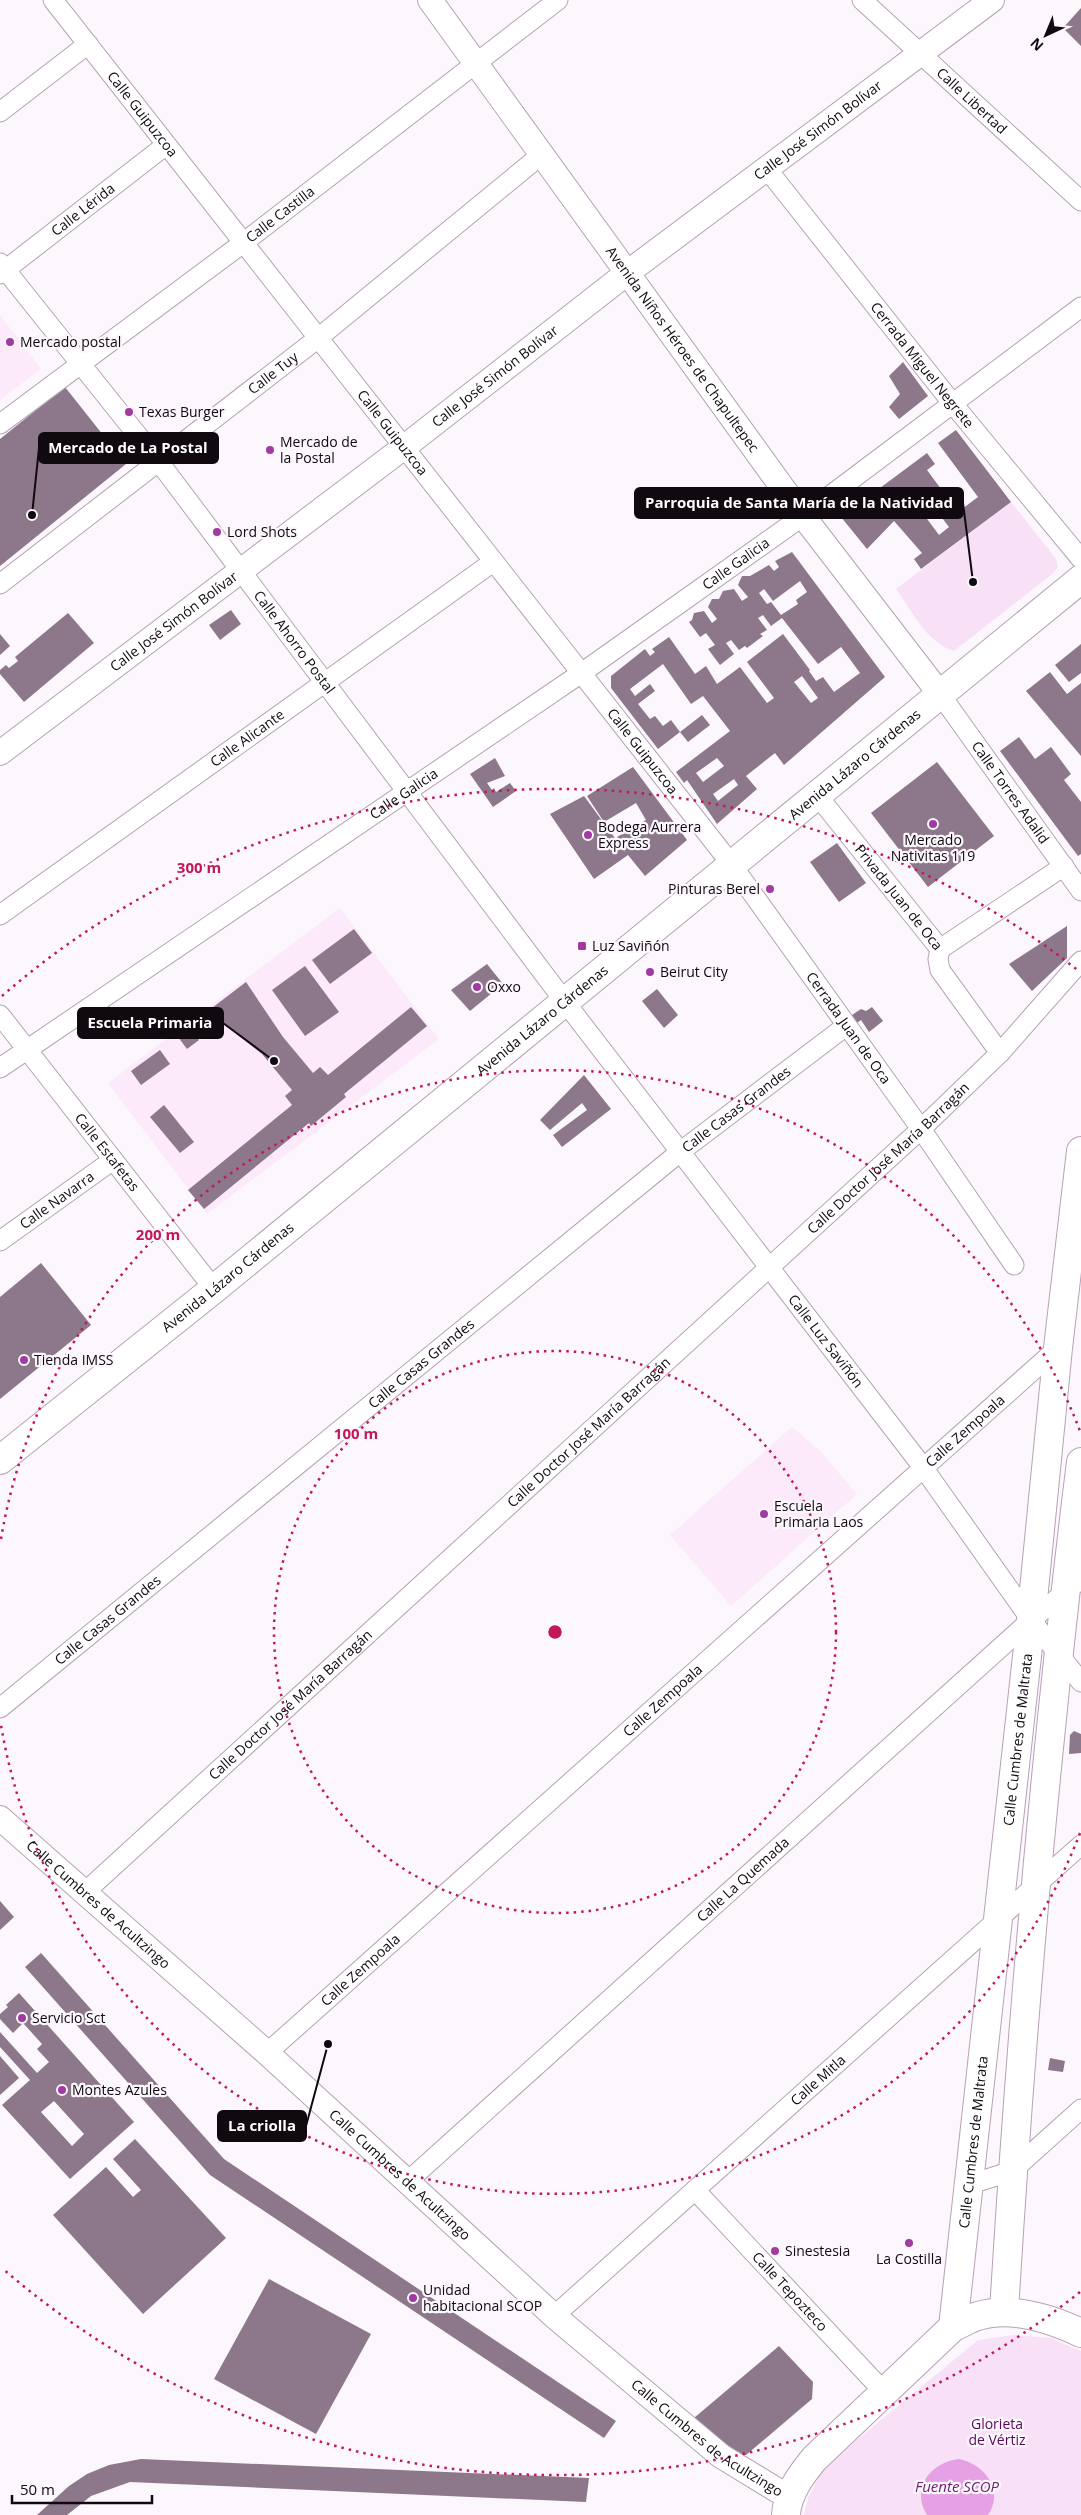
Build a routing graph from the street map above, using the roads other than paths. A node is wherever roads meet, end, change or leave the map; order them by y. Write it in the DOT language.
graph roads {
  1 [pos="53,0"];
  2 [pos="430,0"];
  3 [pos="558,0"];
  4 [pos="862,0"];
  5 [pos="992,0"];
  6 [pos="88,44"];
  7 [pos="920,54"];
  8 [pos="475,63"];
  9 [pos="0,112"];
  10 [pos="166,145"];
  11 [pos="541,155"];
  12 [pos="767,169"];
  13 [pos="1081,200"];
  14 [pos="243,243"];
  15 [pos="2,269"];
  16 [pos="627,273"];
  17 [pos="1081,307"];
  18 [pos="317,339"];
  19 [pos="82,363"];
  20 [pos="953,404"];
  21 [pos="0,424"];
  22 [pos="403,448"];
  23 [pos="159,462"];
  24 [pos="803,516"];
  25 [pos="1081,559"];
  26 [pos="493,562"];
  27 [pos="240,571"];
  28 [pos="1081,579"];
  29 [pos="0,584"];
  30 [pos="580,674"];
  31 [pos="324,684"];
  32 [pos="940,694"];
  33 [pos="0,753"];
  34 [pos="406,790"];
  35 [pos="817,795"];
  36 [pos="732,866"];
  37 [pos="1064,866"];
  38 [pos="1081,891"];
  39 [pos="0,915"];
  40 [pos="940,949"];
  41 [pos="1081,961"];
  42 [pos="565,1002"];
  43 [pos="0,1015"];
  44 [pos="846,1026"];
  45 [pos="28,1049"];
  46 [pos="1000,1054"];
  47 [pos="0,1068"];
  48 [pos="921,1129"];
  49 [pos="1081,1151"];
  50 [pos="680,1152"];
  51 [pos="113,1160"];
  52 [pos="0,1241"];
  53 [pos="1014,1265"];
  54 [pos="769,1267"];
  55 [pos="214,1289"];
  56 [pos="1058,1348"];
  57 [pos="0,1460"];
  58 [pos="1081,1462"];
  59 [pos="922,1466"];
  60 [pos="1073,1586"];
  61 [pos="1031,1620"];
  62 [pos="1058,1652"];
  63 [pos="1081,1682"];
  64 [pos="0,1708"];
  65 [pos="0,1818"];
  66 [pos="1081,1845"];
  67 [pos="1037,1882"];
  68 [pos="85,1892"];
  69 [pos="998,1918"];
  70 [pos="267,2052"];
  71 [pos="1081,2110"];
  72 [pos="1012,2172"];
  73 [pos="407,2182"];
  74 [pos="968,2185"];
  75 [pos="695,2190"];
  76 [pos="1004,2312"];
  77 [pos="554,2316"];
  78 [pos="953,2327"];
  79 [pos="1081,2333"];
  80 [pos="884,2392"];
  81 [pos="788,2506"];
  1 -- 6 [label="street, Calle Guipuzcoa"];
  2 -- 8 [label="street, Avenida Niños Héroes de Chapultepec"];
  3 -- 8 [label="street, Calle Castilla"];
  4 -- 7 [label="street, Calle Libertad"];
  5 -- 7 [label="street, Calle José Simón Bolívar"];
  6 -- 9 [label="street"];
  6 -- 10 [label="street, Calle Guipuzcoa"];
  7 -- 12 [label="street, Calle José Simón Bolívar"];
  7 -- 13 [label="street, Calle Libertad"];
  8 -- 11 [label="street, Avenida Niños Héroes de Chapultepec"];
  8 -- 14 [label="street, Calle Castilla"];
  10 -- 14 [label="street, Calle Guipuzcoa"];
  10 -- 15 [label="street, Calle Lérida"];
  11 -- 16 [label="street, Avenida Niños Héroes de Chapultepec"];
  11 -- 18 [label="street, Calle Tuy"];
  12 -- 16 [label="street, Calle José Simón Bolívar"];
  12 -- 20 [label="street, Cerrada Miguel Negrete"];
  14 -- 18 [label="street, Calle Guipuzcoa"];
  14 -- 19 [label="street, Calle Castilla"];
  15 -- 19 [label="street, Calle Ahorro Postal"];
  16 -- 22 [label="street, Calle José Simón Bolívar"];
  16 -- 24 [label="street, Avenida Niños Héroes de Chapultepec"];
  17 -- 20 [label="street, Calle Galicia"];
  18 -- 22 [label="street, Calle Guipuzcoa"];
  18 -- 23 [label="street, Calle Tuy"];
  19 -- 21 [label="street, Calle Castilla"];
  19 -- 23 [label="street, Calle Ahorro Postal"];
  20 -- 24 [label="street, Calle Galicia"];
  20 -- 25 [label="street, Cerrada Miguel Negrete"];
  22 -- 26 [label="street, Calle Guipuzcoa"];
  22 -- 27 [label="street, Calle José Simón Bolívar"];
  23 -- 27 [label="street, Calle Ahorro Postal"];
  23 -- 29 [label="street, Calle Tuy"];
  24 -- 30 [label="street, Calle Galicia"];
  24 -- 32 [label="street, Avenida Niños Héroes de Chapultepec"];
  26 -- 30 [label="street, Calle Guipuzcoa"];
  26 -- 31 [label="street, Calle Alicante"];
  27 -- 31 [label="street, Calle Ahorro Postal"];
  27 -- 33 [label="street, Calle José Simón Bolívar"];
  28 -- 32 [label="main road, Avenida Lázaro Cárdenas"];
  30 -- 34 [label="street, Calle Galicia"];
  30 -- 36 [label="street, Calle Guipuzcoa"];
  31 -- 34 [label="street, Calle Ahorro Postal"];
  31 -- 39 [label="street, Calle Alicante"];
  32 -- 35 [label="main road, Avenida Lázaro Cárdenas"];
  32 -- 37 [label="street, Calle Torres Adalid"];
  34 -- 42 [label="street, Calle Ahorro Postal"];
  34 -- 45 [label="street, Calle Galicia"];
  35 -- 36 [label="main road, Avenida Lázaro Cárdenas"];
  35 -- 40 [label="street, Privada Juan de Oca"];
  36 -- 42 [label="main road, Avenida Lázaro Cárdenas"];
  36 -- 44 [label="street, Cerrada Juan de Oca"];
  37 -- 38 [label="street, Calle Torres Adalid"];
  37 -- 40 [label="street"];
  40 -- 46 [label="street, Privada Juan de Oca"];
  41 -- 46 [label="street, Calle Doctor José María Barragán"];
  42 -- 50 [label="street, Calle Luz Saviñón"];
  42 -- 55 [label="main road, Avenida Lázaro Cárdenas"];
  43 -- 45 [label="street, Calle Estafetas"];
  44 -- 48 [label="street, Cerrada Juan de Oca"];
  44 -- 50 [label="street, Calle Casas Grandes"];
  45 -- 47 [label="street, Calle Galicia"];
  45 -- 51 [label="street, Calle Estafetas"];
  46 -- 48 [label="street, Calle Doctor José María Barragán"];
  48 -- 53 [label="street, Cerrada Juan de Oca"];
  48 -- 54 [label="street, Calle Doctor José María Barragán"];
  49 -- 56 [label="main road, Calle Cumbres de Maltrata"];
  50 -- 54 [label="street, Calle Luz Saviñón"];
  50 -- 64 [label="street, Calle Casas Grandes"];
  51 -- 52 [label="street, Calle Navarra"];
  51 -- 55 [label="street, Calle Estafetas"];
  54 -- 59 [label="street, Calle Luz Saviñón"];
  54 -- 68 [label="street, Calle Doctor José María Barragán"];
  55 -- 57 [label="main road, Avenida Lázaro Cárdenas"];
  56 -- 59 [label="street, Calle Zempoala"];
  56 -- 61 [label="main road, Calle Cumbres de Maltrata"];
  58 -- 60 [label="main road"];
  59 -- 61 [label="street, Calle Luz Saviñón"];
  59 -- 70 [label="street, Calle Zempoala"];
  60 -- 61 [label="street, Calle La Quemada"];
  60 -- 62 [label="main road"];
  61 -- 62 [label="street, Calle Luz Saviñón"];
  61 -- 69 [label="main road, Calle Cumbres de Maltrata"];
  61 -- 73 [label="street, Calle La Quemada"];
  62 -- 63 [label="street, Calle Luz Saviñón"];
  62 -- 67 [label="main road"];
  65 -- 68 [label="street, Calle Cumbres de Acultzingo"];
  66 -- 67 [label="street, Calle Mitla"];
  67 -- 69 [label="street, Calle Mitla"];
  67 -- 72 [label="main road"];
  68 -- 70 [label="street, Calle Cumbres de Acultzingo"];
  69 -- 74 [label="main road, Calle Cumbres de Maltrata"];
  69 -- 75 [label="street, Calle Mitla"];
  70 -- 73 [label="street, Calle Cumbres de Acultzingo"];
  71 -- 72 [label="street"];
  72 -- 74 [label="street"];
  72 -- 76 [label="main road"];
  73 -- 77 [label="street, Calle Cumbres de Acultzingo"];
  74 -- 78 [label="main road, Calle Cumbres de Maltrata"];
  75 -- 77 [label="street, Calle Mitla"];
  75 -- 80 [label="street, Calle Tepozteco"];
  76 -- 78 [label="main road"];
  76 -- 79 [label="main road"];
  77 -- 81 [label="street, Calle Cumbres de Acultzingo"];
  78 -- 80 [label="main road"];
  80 -- 81 [label="main road"];
}
